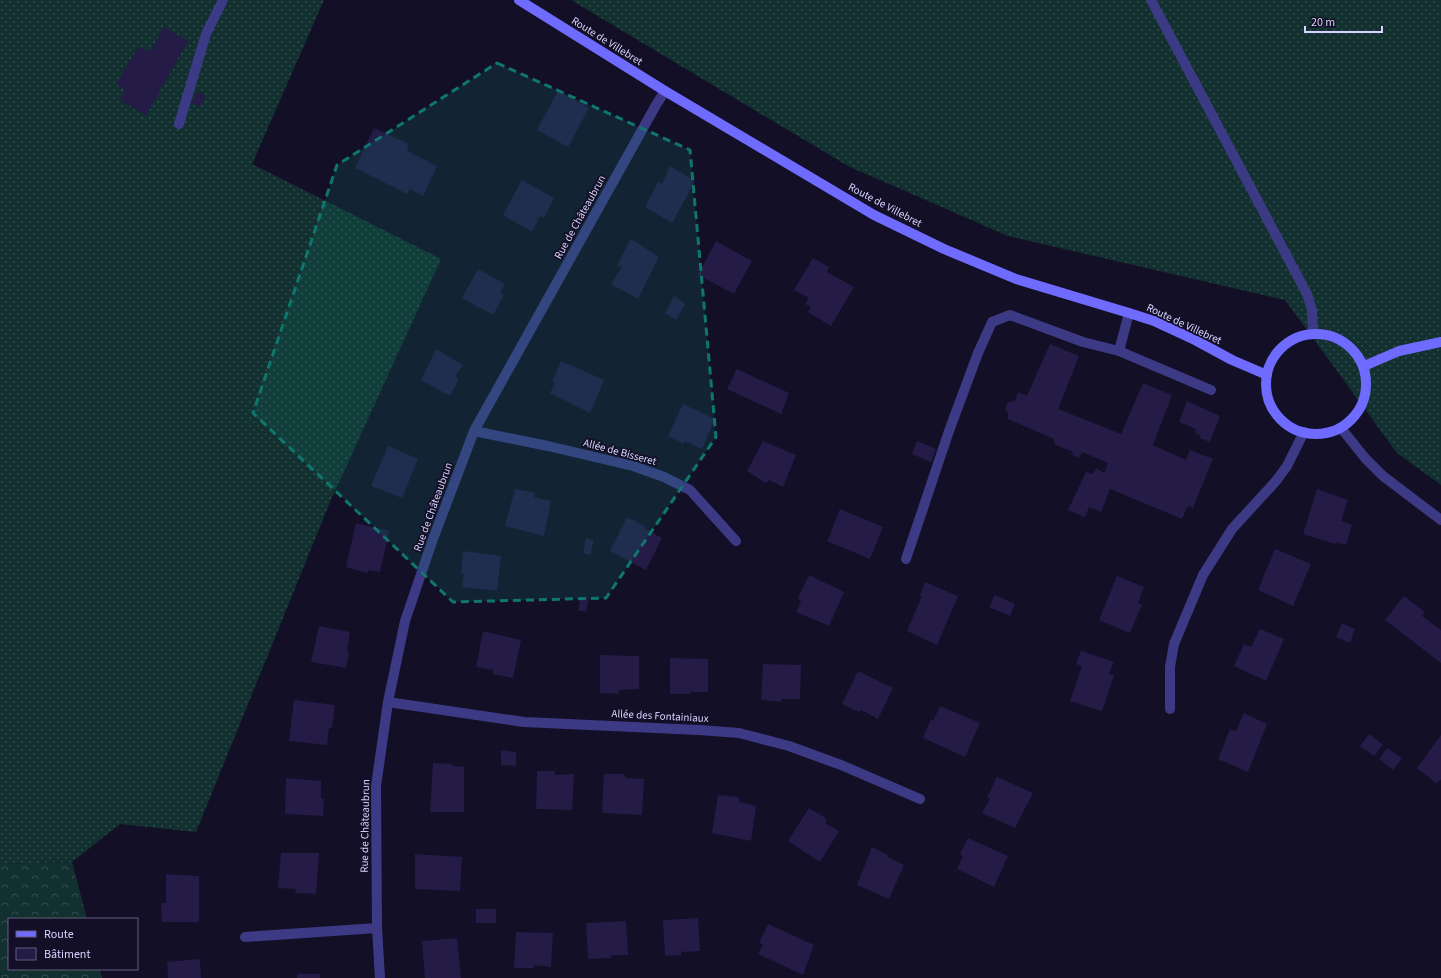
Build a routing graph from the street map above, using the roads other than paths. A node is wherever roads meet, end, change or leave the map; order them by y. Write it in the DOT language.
graph roads {
  1 [pos="223,0"];
  2 [pos="519,0"];
  3 [pos="1151,0"];
  4 [pos="665,91"];
  5 [pos="179,124"];
  6 [pos="1129,313"];
  7 [pos="1313,333"];
  8 [pos="1441,342"];
  9 [pos="1119,351"];
  10 [pos="1364,366"];
  11 [pos="1267,374"];
  12 [pos="1211,390"];
  13 [pos="1341,428"];
  14 [pos="474,431"];
  15 [pos="1304,432"];
  16 [pos="1441,520"];
  17 [pos="736,541"];
  18 [pos="906,559"];
  19 [pos="388,702"];
  20 [pos="1170,710"];
  21 [pos="920,799"];
  22 [pos="377,928"];
  23 [pos="245,937"];
  24 [pos="380,978"];
  1 -- 5 [label="street"];
  2 -- 4 [label="main road, Route de Villebret"];
  3 -- 7 [label="street"];
  4 -- 6 [label="main road, Route de Villebret"];
  4 -- 14 [label="street, Rue de Châteaubrun"];
  6 -- 9 [label="street"];
  6 -- 11 [label="main road, Route de Villebret"];
  7 -- 10 [label="main road"];
  7 -- 11 [label="main road"];
  8 -- 10 [label="main road"];
  9 -- 12 [label="street"];
  9 -- 18 [label="street"];
  10 -- 13 [label="main road"];
  11 -- 15 [label="main road"];
  13 -- 15 [label="main road"];
  13 -- 16 [label="street"];
  14 -- 17 [label="street, Allée de Bisseret"];
  14 -- 19 [label="street, Rue de Châteaubrun"];
  15 -- 20 [label="street"];
  19 -- 21 [label="street, Allée des Fontainiaux"];
  19 -- 22 [label="street, Rue de Châteaubrun"];
  22 -- 23 [label="street"];
  22 -- 24 [label="street, Rue de Châteaubrun"];
}
